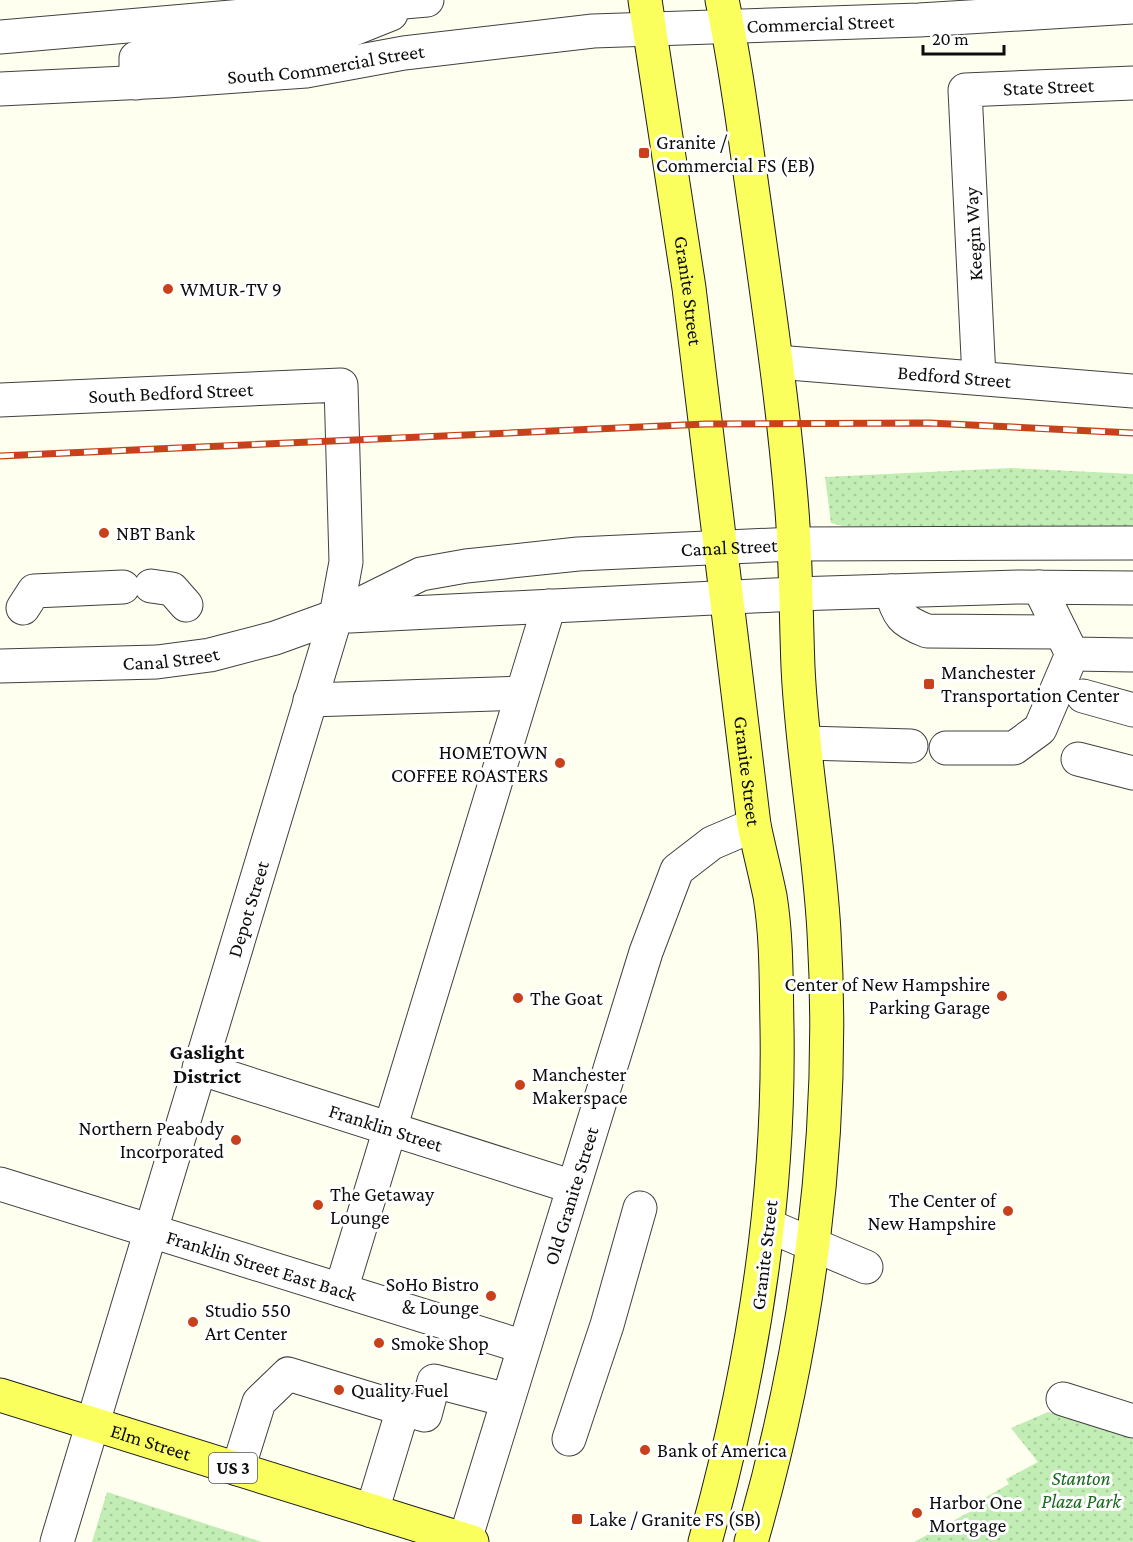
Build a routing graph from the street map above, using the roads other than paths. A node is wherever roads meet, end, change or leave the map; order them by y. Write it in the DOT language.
graph roads {
  1 [pos="426,0"];
  2 [pos="1133,7"];
  3 [pos="724,12"];
  4 [pos="647,14"];
  5 [pos="0,37"];
  6 [pos="136,83"];
  7 [pos="1133,83"];
  8 [pos="0,89"];
  9 [pos="965,90"];
  10 [pos="777,362"];
  11 [pos="979,378"];
  12 [pos="341,385"];
  13 [pos="1133,391"];
  14 [pos="0,400"];
  15 [pos="1133,543"];
  16 [pos="794,544"];
  17 [pos="721,548"];
  18 [pos="1039,587"];
  19 [pos="1133,588"];
  20 [pos="891,591"];
  21 [pos="795,594"];
  22 [pos="728,597"];
  23 [pos="186,605"];
  24 [pos="549,606"];
  25 [pos="22,608"];
  26 [pos="336,616"];
  27 [pos="1066,643"];
  28 [pos="1133,655"];
  29 [pos="0,666"];
  30 [pos="522,693"];
  31 [pos="1083,696"];
  32 [pos="310,700"];
  33 [pos="1133,710"];
  34 [pos="806,743"];
  35 [pos="911,747"];
  36 [pos="946,748"];
  37 [pos="1078,759"];
  38 [pos="1133,773"];
  39 [pos="754,825"];
  40 [pos="199,1068"];
  41 [pos="390,1128"];
  42 [pos="0,1184"];
  43 [pos="573,1186"];
  44 [pos="640,1208"];
  45 [pos="769,1226"];
  46 [pos="151,1229"];
  47 [pos="813,1246"];
  48 [pos="866,1267"];
  49 [pos="341,1290"];
  50 [pos="524,1347"];
  51 [pos="0,1395"];
  52 [pos="1064,1399"];
  53 [pos="507,1400"];
  54 [pos="403,1409"];
  55 [pos="1133,1421"];
  56 [pos="92,1424"];
  57 [pos="569,1439"];
  58 [pos="238,1469"];
  59 [pos="372,1511"];
  60 [pos="469,1541"];
  61 [pos="57,1542"];
  62 [pos="705,1542"];
  63 [pos="751,1542"];
  1 -- 5 [label="street"];
  1 -- 6 [label="street"];
  2 -- 3 [label="street, Commercial Street"];
  3 -- 4 [label="street, Commercial Street"];
  3 -- 10 [label="main road"];
  4 -- 6 [label="street, South Commercial Street"];
  4 -- 17 [label="main road, Granite Street"];
  6 -- 8 [label="street, South Commercial Street"];
  7 -- 9 [label="street, State Street"];
  9 -- 11 [label="street, Keegin Way"];
  10 -- 11 [label="street, Bedford Street"];
  10 -- 16 [label="main road"];
  11 -- 13 [label="street, Bedford Street"];
  12 -- 14 [label="street, South Bedford Street"];
  12 -- 26 [label="street, Depot Street"];
  15 -- 16 [label="street, Canal Street"];
  16 -- 17 [label="street, Canal Street"];
  16 -- 21 [label="main road"];
  17 -- 22 [label="main road, Granite Street"];
  17 -- 26 [label="street, Canal Street"];
  18 -- 19 [label="street, Canal Street"];
  18 -- 20 [label="street, Canal Street"];
  18 -- 27 [label="street"];
  20 -- 21 [label="street, Canal Street"];
  20 -- 27 [label="street"];
  21 -- 22 [label="street, Canal Street"];
  21 -- 34 [label="main road"];
  22 -- 24 [label="street, Canal Street"];
  22 -- 39 [label="main road, Granite Street"];
  23 -- 25 [label="street"];
  24 -- 26 [label="street, Canal Street"];
  24 -- 30 [label="street"];
  26 -- 29 [label="street, Canal Street"];
  26 -- 32 [label="street, Depot Street"];
  27 -- 28 [label="street"];
  27 -- 36 [label="street"];
  30 -- 32 [label="street"];
  30 -- 41 [label="street"];
  31 -- 33 [label="street"];
  32 -- 40 [label="street, Depot Street"];
  34 -- 35 [label="street"];
  34 -- 47 [label="main road"];
  37 -- 38 [label="street"];
  39 -- 43 [label="street, Old Granite Street"];
  39 -- 45 [label="main road, Granite Street"];
  40 -- 41 [label="street, Franklin Street"];
  40 -- 46 [label="street, Depot Street"];
  41 -- 43 [label="street, Franklin Street"];
  41 -- 49 [label="street"];
  42 -- 46 [label="street, Franklin Street East Back"];
  43 -- 50 [label="street, Old Granite Street"];
  44 -- 57 [label="street"];
  45 -- 47 [label="street"];
  45 -- 62 [label="main road, Granite Street"];
  46 -- 49 [label="street, Franklin Street East Back"];
  46 -- 56 [label="street, Depot Street"];
  47 -- 48 [label="street"];
  47 -- 63 [label="main road"];
  49 -- 50 [label="street, Franklin Street East Back"];
  50 -- 53 [label="street, Old Granite Street"];
  51 -- 56 [label="main road, Elm Street / US 3"];
  52 -- 55 [label="street"];
  53 -- 54 [label="street"];
  53 -- 60 [label="street, Old Granite Street"];
  54 -- 58 [label="street"];
  54 -- 59 [label="street"];
  56 -- 58 [label="main road, Elm Street / US 3"];
  56 -- 61 [label="street, Depot Street"];
  58 -- 59 [label="main road, Elm Street / US 3"];
  59 -- 60 [label="main road, Elm Street / US 3"];
}
